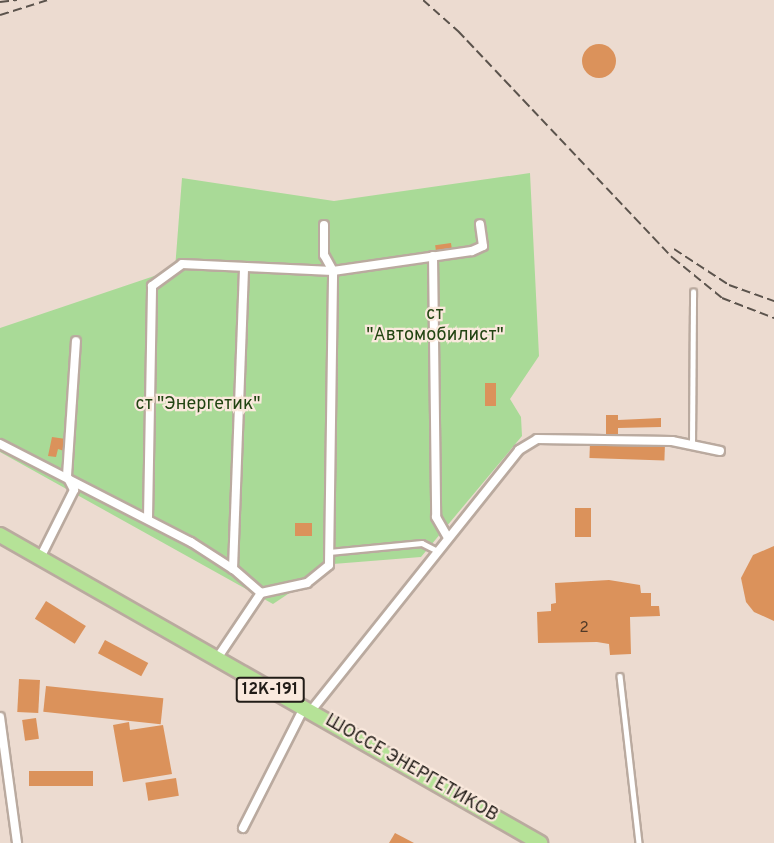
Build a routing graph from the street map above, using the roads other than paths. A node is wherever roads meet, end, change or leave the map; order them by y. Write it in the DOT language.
graph roads {
  1 [pos="480,224"];
  2 [pos="324,225"];
  3 [pos="433,256"];
  4 [pos="244,269"];
  5 [pos="333,271"];
  6 [pos="693,292"];
  7 [pos="76,341"];
  8 [pos="0,444"];
  9 [pos="692,445"];
  10 [pos="720,451"];
  11 [pos="67,476"];
  12 [pos="148,519"];
  13 [pos="0,535"];
  14 [pos="448,538"];
  15 [pos="438,551"];
  16 [pos="329,552"];
  17 [pos="40,558"];
  18 [pos="233,569"];
  19 [pos="261,593"];
  20 [pos="216,660"];
  21 [pos="620,676"];
  22 [pos="307,710"];
  23 [pos="0,717"];
  24 [pos="243,828"];
  25 [pos="16,843"];
  26 [pos="540,843"];
  27 [pos="639,843"];
  1 -- 3 [label="street"];
  2 -- 5 [label="street"];
  3 -- 5 [label="street"];
  3 -- 14 [label="street"];
  4 -- 5 [label="street"];
  4 -- 12 [label="street"];
  4 -- 18 [label="street"];
  5 -- 16 [label="street"];
  6 -- 9 [label="lane"];
  7 -- 11 [label="street"];
  8 -- 11 [label="street"];
  9 -- 10 [label="street"];
  9 -- 14 [label="street"];
  11 -- 12 [label="street"];
  11 -- 17 [label="street"];
  12 -- 18 [label="street"];
  13 -- 17 [label="main road, ШОССЕ ЭНЕРГЕТИКОВ / 12К-191"];
  14 -- 15 [label="street"];
  15 -- 16 [label="lane"];
  15 -- 22 [label="street"];
  16 -- 19 [label="street"];
  17 -- 20 [label="main road, ШОССЕ ЭНЕРГЕТИКОВ / 12К-191"];
  18 -- 19 [label="street"];
  19 -- 20 [label="street"];
  20 -- 22 [label="main road, ШОССЕ ЭНЕРГЕТИКОВ / 12К-191"];
  21 -- 27 [label="lane"];
  22 -- 24 [label="street"];
  22 -- 26 [label="main road, ШОССЕ ЭНЕРГЕТИКОВ / 12К-191"];
  23 -- 25 [label="street"];
}
